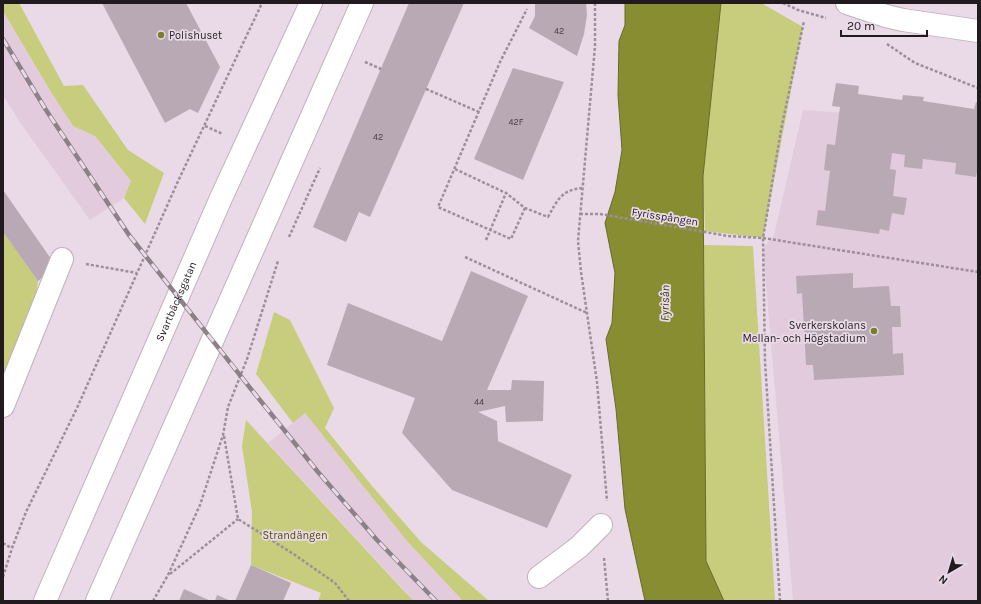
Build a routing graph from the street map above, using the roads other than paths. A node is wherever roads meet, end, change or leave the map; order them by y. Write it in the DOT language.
graph roads {
  1 [pos="311,3"];
  2 [pos="362,3"];
  3 [pos="847,3"];
  4 [pos="978,31"];
  5 [pos="62,259"];
  6 [pos="3,406"];
  7 [pos="601,525"];
  8 [pos="539,577"];
  9 [pos="45,601"];
  10 [pos="97,601"];
  1 -- 9 [label="street, Svartbäcksgatan"];
  2 -- 10 [label="street"];
  3 -- 4 [label="street"];
  5 -- 6 [label="street"];
  7 -- 8 [label="street"];
}
